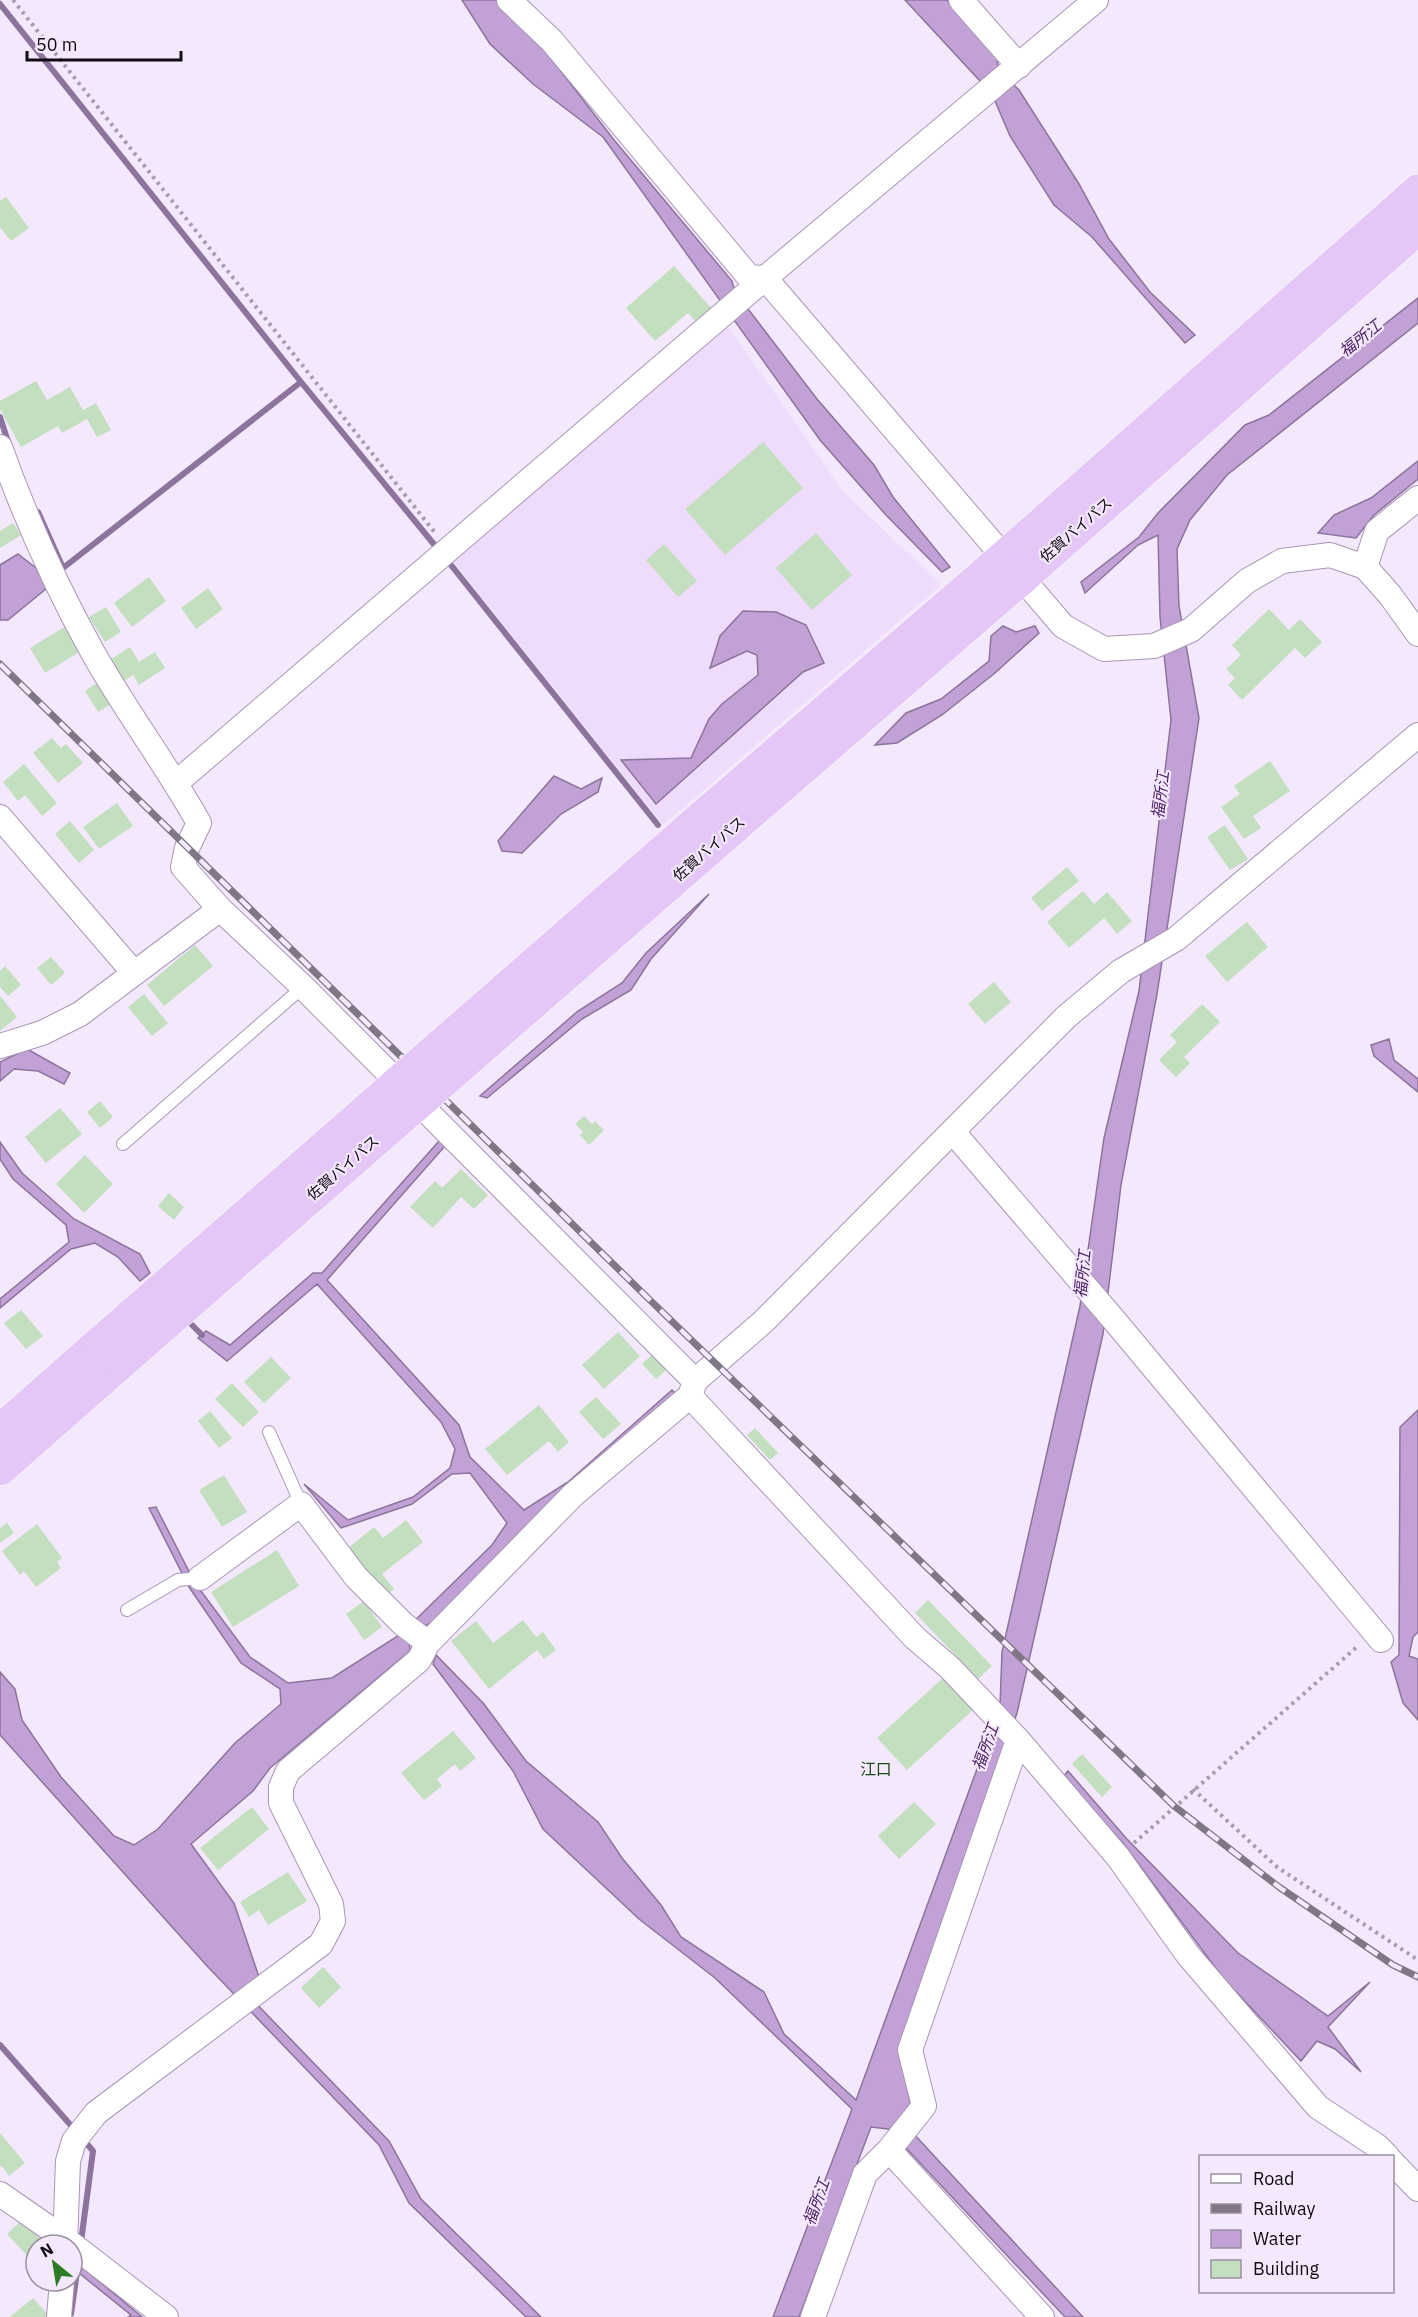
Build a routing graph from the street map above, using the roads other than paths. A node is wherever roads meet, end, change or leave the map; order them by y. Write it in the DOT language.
graph roads {
  1 [pos="509,0"];
  2 [pos="961,0"];
  3 [pos="1096,0"];
  4 [pos="1014,70"];
  5 [pos="1418,191"];
  6 [pos="1418,228"];
  7 [pos="765,279"];
  8 [pos="0,447"];
  9 [pos="1418,498"];
  10 [pos="1013,567"];
  11 [pos="1365,567"];
  12 [pos="1418,634"];
  13 [pos="1418,735"];
  14 [pos="176,783"];
  15 [pos="0,817"];
  16 [pos="220,909"];
  17 [pos="134,974"];
  18 [pos="303,987"];
  19 [pos="0,1046"];
  20 [pos="953,1132"];
  21 [pos="123,1144"];
  22 [pos="109,1354"];
  23 [pos="693,1389"];
  24 [pos="0,1431"];
  25 [pos="269,1432"];
  26 [pos="0,1469"];
  27 [pos="302,1504"];
  28 [pos="189,1579"];
  29 [pos="127,1610"];
  30 [pos="1381,1640"];
  31 [pos="419,1643"];
  32 [pos="1018,1740"];
  33 [pos="889,2150"];
  34 [pos="1385,2155"];
  35 [pos="1394,2164"];
  36 [pos="1418,2189"];
  37 [pos="0,2194"];
  38 [pos="53,2233"];
  39 [pos="65,2233"];
  40 [pos="84,2254"];
  41 [pos="61,2293"];
  42 [pos="59,2317"];
  43 [pos="166,2317"];
  44 [pos="813,2317"];
  45 [pos="1042,2317"];
  1 -- 7 [label="street"];
  2 -- 4 [label="street"];
  3 -- 4 [label="street"];
  4 -- 7 [label="street"];
  5 -- 10 [label="highway, 佐賀バイパス"];
  6 -- 10 [label="highway, 佐賀バイパス"];
  7 -- 10 [label="street"];
  7 -- 14 [label="street"];
  8 -- 14 [label="street"];
  9 -- 11 [label="street"];
  10 -- 11 [label="street"];
  10 -- 22 [label="highway, 佐賀バイパス, bridge"];
  11 -- 12 [label="street"];
  13 -- 20 [label="street"];
  14 -- 16 [label="street"];
  15 -- 17 [label="street"];
  16 -- 17 [label="street"];
  16 -- 18 [label="street"];
  17 -- 19 [label="street"];
  18 -- 21 [label="lane"];
  18 -- 23 [label="street"];
  20 -- 23 [label="street"];
  20 -- 30 [label="street"];
  22 -- 24 [label="highway, 佐賀バイパス"];
  22 -- 26 [label="highway, 佐賀バイパス"];
  23 -- 31 [label="street"];
  23 -- 32 [label="street"];
  25 -- 27 [label="lane"];
  27 -- 28 [label="street"];
  27 -- 31 [label="street"];
  28 -- 29 [label="lane"];
  31 -- 39 [label="street"];
  32 -- 33 [label="street"];
  32 -- 34 [label="street"];
  33 -- 44 [label="street"];
  33 -- 45 [label="street"];
  35 -- 36 [label="street"];
  37 -- 38 [label="street"];
  40 -- 43 [label="street"];
  41 -- 42 [label="street"];
}
